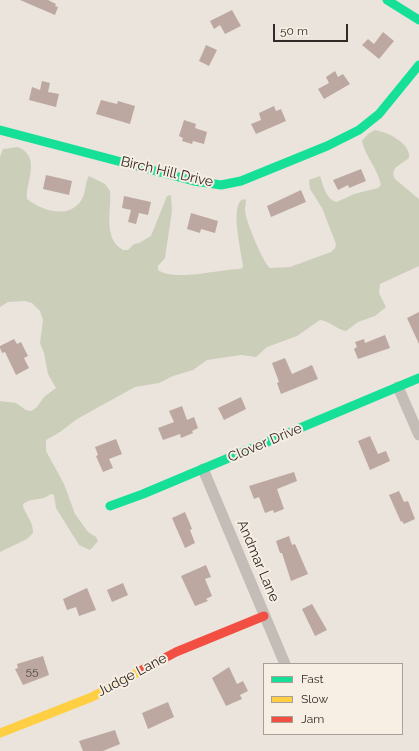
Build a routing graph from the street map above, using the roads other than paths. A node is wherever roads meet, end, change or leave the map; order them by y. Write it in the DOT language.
graph roads {
  1 [pos="387,0"];
  2 [pos="419,20"];
  3 [pos="419,65"];
  4 [pos="0,130"];
  5 [pos="419,378"];
  6 [pos="398,387"];
  7 [pos="419,435"];
  8 [pos="203,469"];
  9 [pos="110,506"];
  10 [pos="264,616"];
  11 [pos="285,663"];
  12 [pos="0,733"];
  1 -- 2 [label="street"];
  3 -- 4 [label="street, Birch Hill Drive"];
  5 -- 6 [label="street, Clover Drive"];
  6 -- 7 [label="street"];
  6 -- 8 [label="street, Clover Drive"];
  8 -- 9 [label="street, Clover Drive"];
  8 -- 10 [label="street, Andmar Lane"];
  10 -- 11 [label="street, Andmar Lane"];
  10 -- 12 [label="street, Judge Lane"];
}
